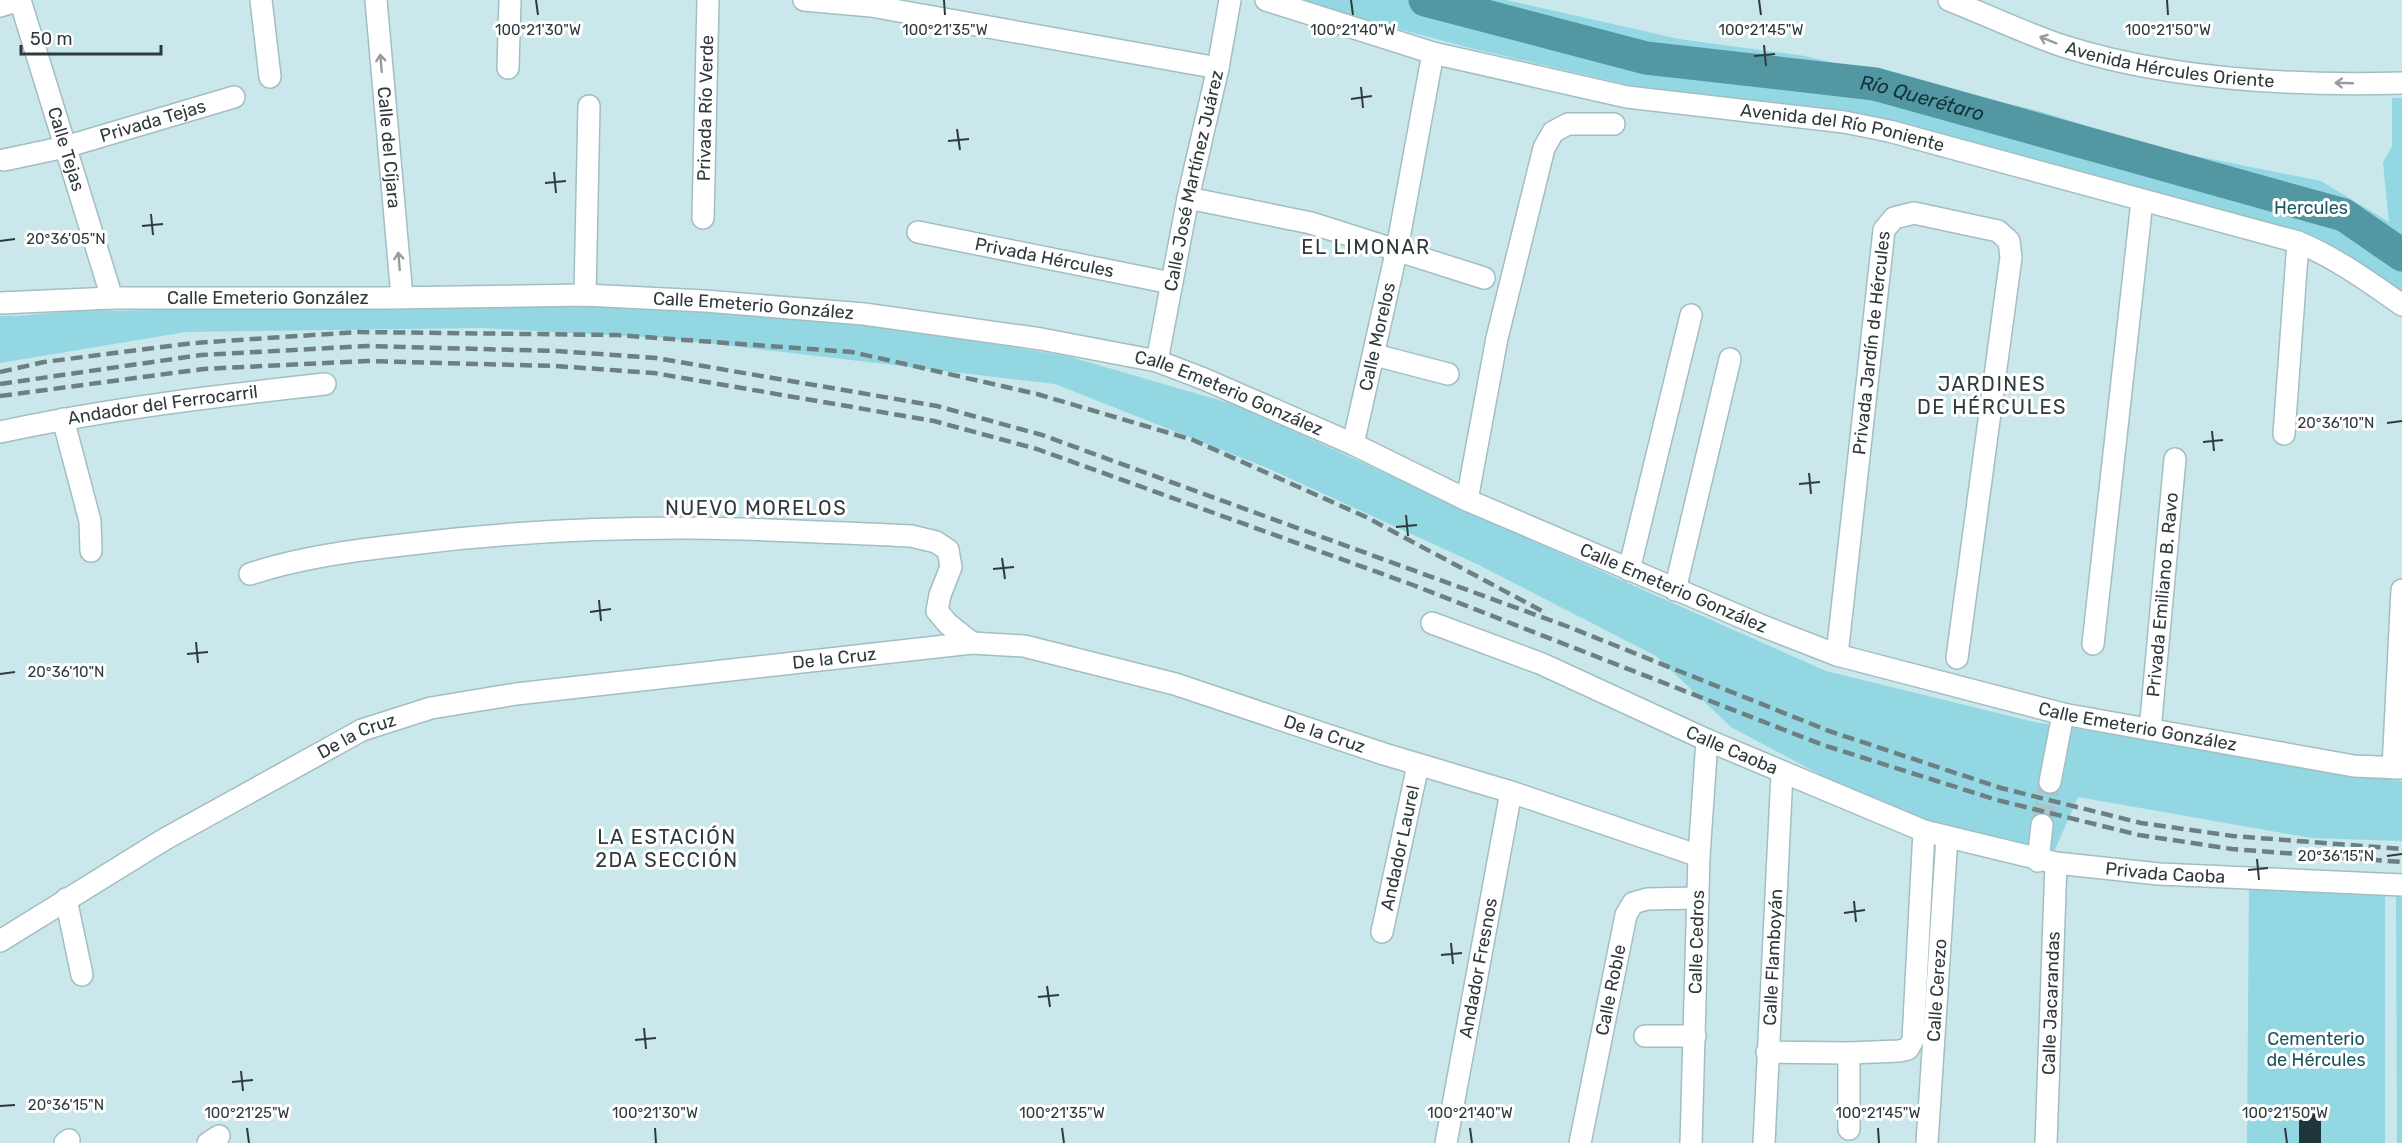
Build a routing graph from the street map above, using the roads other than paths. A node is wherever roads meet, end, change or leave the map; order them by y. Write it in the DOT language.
graph roads {
  1 [pos="19,0"];
  2 [pos="261,0"];
  3 [pos="376,0"];
  4 [pos="510,0"];
  5 [pos="708,0"];
  6 [pos="804,0"];
  7 [pos="1230,0"];
  8 [pos="1266,0"];
  9 [pos="1949,0"];
  10 [pos="0,6"];
  11 [pos="1433,53"];
  12 [pos="508,68"];
  13 [pos="1218,68"];
  14 [pos="270,77"];
  15 [pos="2402,83"];
  16 [pos="234,97"];
  17 [pos="589,106"];
  18 [pos="1614,124"];
  19 [pos="66,147"];
  20 [pos="4,160"];
  21 [pos="1188,198"];
  22 [pos="2142,201"];
  23 [pos="703,218"];
  24 [pos="918,232"];
  25 [pos="2298,242"];
  26 [pos="1397,249"];
  27 [pos="1484,278"];
  28 [pos="1171,283"];
  29 [pos="585,294"];
  30 [pos="402,297"];
  31 [pos="112,298"];
  32 [pos="0,303"];
  33 [pos="2402,305"];
  34 [pos="1691,315"];
  35 [pos="1375,355"];
  36 [pos="1730,359"];
  37 [pos="1157,361"];
  38 [pos="1448,374"];
  39 [pos="325,384"];
  40 [pos="63,419"];
  41 [pos="0,432"];
  42 [pos="2284,434"];
  43 [pos="1353,444"];
  44 [pos="2175,459"];
  45 [pos="1467,500"];
  46 [pos="91,551"];
  47 [pos="1629,570"];
  48 [pos="259,571"];
  49 [pos="1675,590"];
  50 [pos="2402,590"];
  51 [pos="1432,623"];
  52 [pos="972,643"];
  53 [pos="2093,644"];
  54 [pos="1837,655"];
  55 [pos="1957,658"];
  56 [pos="2063,714"];
  57 [pos="2150,730"];
  58 [pos="1707,740"];
  59 [pos="1418,765"];
  60 [pos="2397,768"];
  61 [pos="1782,773"];
  62 [pos="2050,782"];
  63 [pos="1512,792"];
  64 [pos="2042,825"];
  65 [pos="1924,831"];
  66 [pos="1947,837"];
  67 [pos="1699,856"];
  68 [pos="2047,862"];
  69 [pos="2402,885"];
  70 [pos="1698,898"];
  71 [pos="66,899"];
  72 [pos="1382,932"];
  73 [pos="0,941"];
  74 [pos="82,975"];
  75 [pos="1645,1036"];
  76 [pos="1695,1036"];
  77 [pos="1767,1052"];
  78 [pos="1849,1053"];
  79 [pos="1849,1129"];
  80 [pos="1446,1143"];
  81 [pos="1580,1143"];
  82 [pos="1691,1143"];
  83 [pos="1764,1143"];
  84 [pos="1927,1143"];
  85 [pos="2046,1143"];
  1 -- 10 [label="street"];
  1 -- 19 [label="street, Calle Tejas"];
  2 -- 14 [label="street"];
  30 -- 3 [label="street, Calle del Cíjara, one-way"];
  4 -- 12 [label="street"];
  5 -- 23 [label="street, Privada Río Verde"];
  6 -- 13 [label="street"];
  7 -- 13 [label="street, Calle José Martínez Juárez"];
  8 -- 11 [label="street, Avenida del Río Poniente"];
  15 -- 9 [label="street, Avenida Hércules Oriente, one-way"];
  11 -- 22 [label="street, Avenida del Río Poniente"];
  11 -- 26 [label="street, Calle Morelos"];
  13 -- 21 [label="street, Calle José Martínez Juárez"];
  16 -- 19 [label="street, Privada Tejas"];
  17 -- 29 [label="street"];
  18 -- 45 [label="street"];
  19 -- 20 [label="street, Privada Tejas"];
  19 -- 31 [label="street, Calle Tejas"];
  21 -- 26 [label="street"];
  21 -- 28 [label="street, Calle José Martínez Juárez"];
  22 -- 25 [label="street, Avenida del Río Poniente"];
  22 -- 53 [label="street"];
  24 -- 28 [label="street, Privada Hércules"];
  25 -- 33 [label="street, Avenida del Río Poniente"];
  25 -- 42 [label="street"];
  26 -- 27 [label="street"];
  26 -- 35 [label="street, Calle Morelos"];
  28 -- 37 [label="street, Calle José Martínez Juárez"];
  29 -- 30 [label="street, Calle Emeterio González"];
  29 -- 37 [label="street, Calle Emeterio González"];
  30 -- 31 [label="street, Calle Emeterio González"];
  31 -- 32 [label="street, Calle Emeterio González"];
  34 -- 47 [label="street"];
  35 -- 38 [label="street"];
  35 -- 43 [label="street, Calle Morelos"];
  36 -- 49 [label="street"];
  37 -- 43 [label="street, Calle Emeterio González"];
  39 -- 40 [label="street, Andador del Ferrocarril"];
  40 -- 41 [label="street, Andador del Ferrocarril"];
  40 -- 46 [label="street"];
  43 -- 45 [label="street, Calle Emeterio González"];
  44 -- 57 [label="street, Privada Emiliano B. Ravo"];
  45 -- 47 [label="street, Calle Emeterio González"];
  47 -- 49 [label="street, Calle Emeterio González"];
  48 -- 52 [label="street"];
  49 -- 54 [label="street, Calle Emeterio González"];
  50 -- 60 [label="street"];
  51 -- 58 [label="street, Calle Caoba"];
  52 -- 59 [label="street, De la Cruz"];
  52 -- 71 [label="street, De la Cruz"];
  54 -- 55 [label="street, Privada Jardín de Hércules"];
  54 -- 56 [label="street, Calle Emeterio González"];
  56 -- 57 [label="street, Calle Emeterio González"];
  56 -- 62 [label="street"];
  57 -- 60 [label="street, Calle Emeterio González"];
  58 -- 61 [label="street, Calle Caoba"];
  58 -- 67 [label="street, Calle Cedros"];
  59 -- 63 [label="street, De la Cruz"];
  59 -- 72 [label="street, Andador Laurel"];
  61 -- 65 [label="street, Calle Caoba"];
  61 -- 77 [label="street, Calle Flamboyán"];
  63 -- 67 [label="street, De la Cruz"];
  63 -- 80 [label="street, Andador Fresnos"];
  64 -- 68 [label="street, Calle Jacarandas"];
  65 -- 66 [label="street, Calle Caoba"];
  65 -- 78 [label="street, Calle Cerezo"];
  66 -- 68 [label="street, Calle Caoba"];
  66 -- 84 [label="street, Calle Cerezo"];
  67 -- 70 [label="street, Calle Cedros"];
  68 -- 69 [label="street, Privada Caoba"];
  68 -- 85 [label="street, Calle Jacarandas"];
  70 -- 76 [label="street, Calle Cedros"];
  70 -- 81 [label="street, Calle Roble"];
  71 -- 73 [label="street, De la Cruz"];
  71 -- 74 [label="street"];
  75 -- 76 [label="street"];
  76 -- 82 [label="street, Calle Cedros"];
  77 -- 78 [label="street, Calle Cerezo"];
  77 -- 83 [label="street, Calle Flamboyán"];
  78 -- 79 [label="street"];
}
